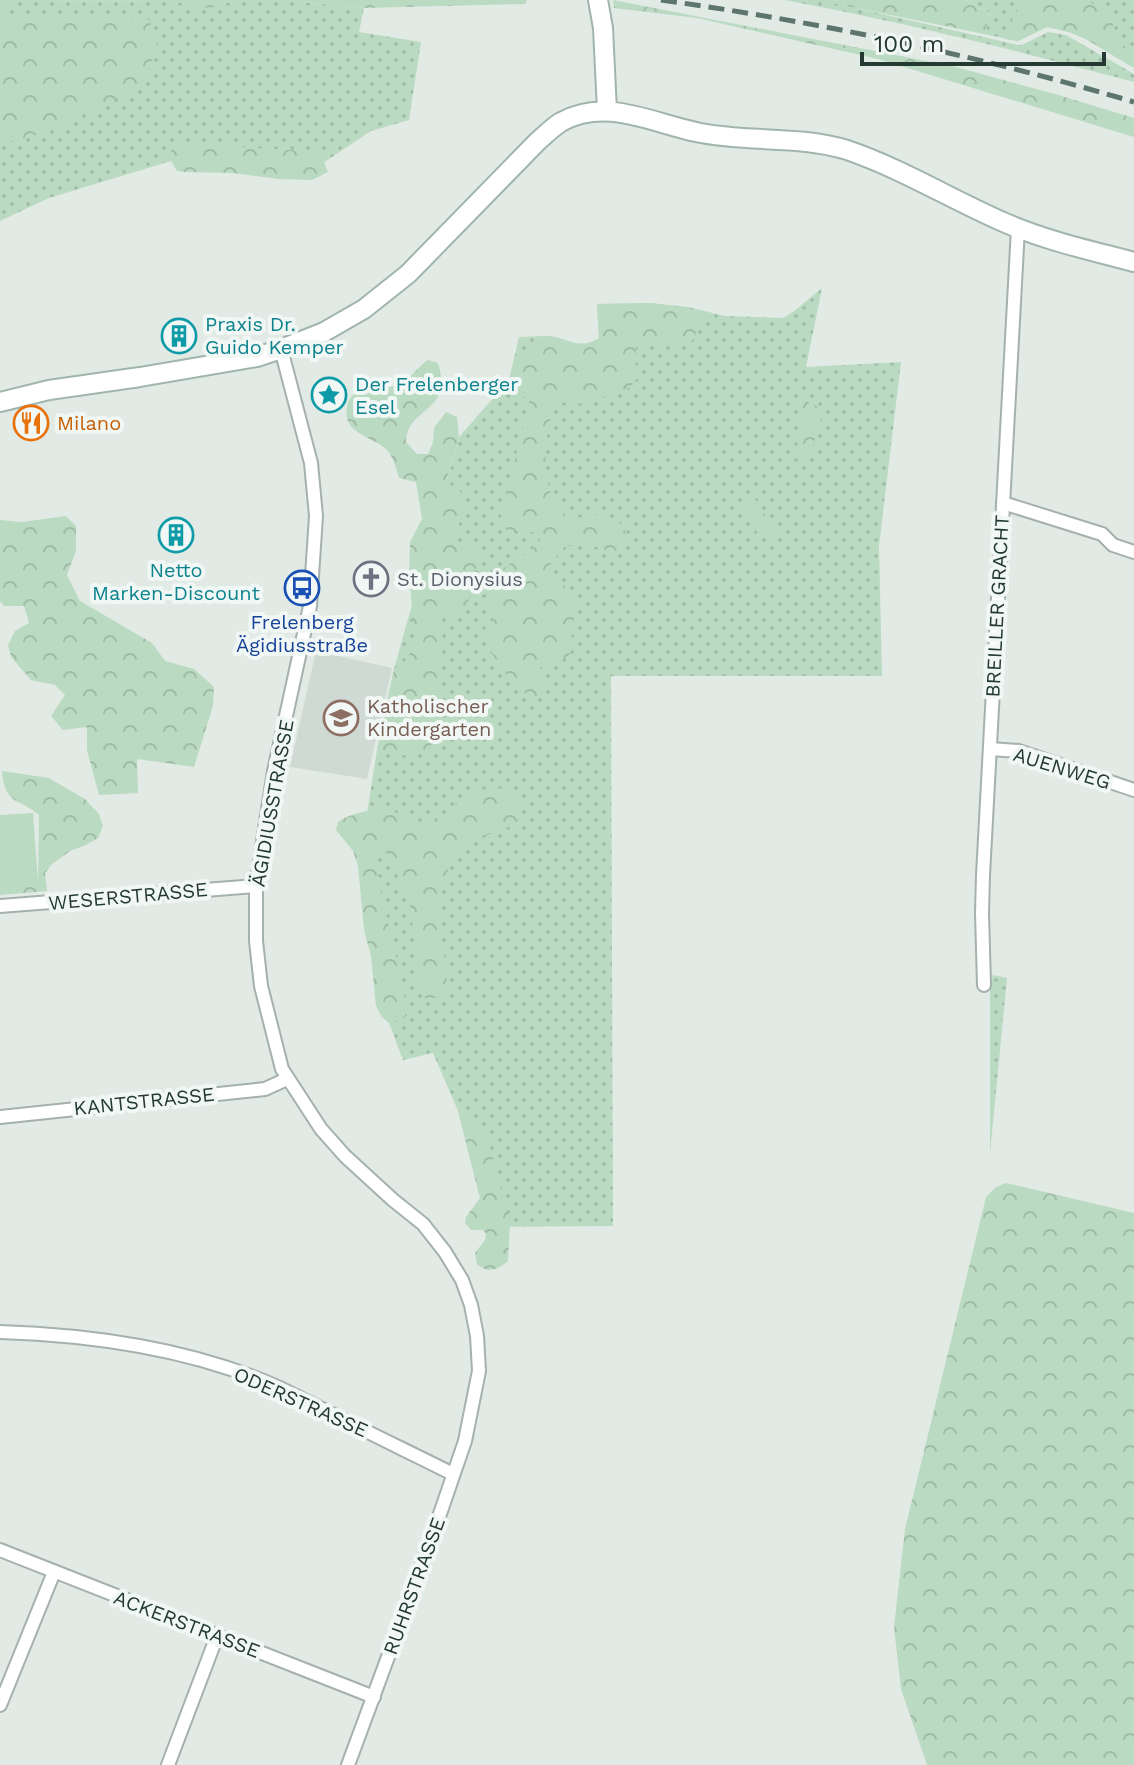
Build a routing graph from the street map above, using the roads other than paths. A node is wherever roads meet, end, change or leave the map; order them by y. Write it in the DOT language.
graph roads {
  1 [pos="598,0"];
  2 [pos="607,111"];
  3 [pos="1018,228"];
  4 [pos="1134,262"];
  5 [pos="281,349"];
  6 [pos="0,402"];
  7 [pos="1003,503"];
  8 [pos="1134,552"];
  9 [pos="990,749"];
  10 [pos="1134,790"];
  11 [pos="256,886"];
  12 [pos="0,906"];
  13 [pos="984,985"];
  14 [pos="287,1079"];
  15 [pos="0,1117"];
  16 [pos="0,1332"];
  17 [pos="453,1474"];
  18 [pos="0,1550"];
  19 [pos="54,1572"];
  20 [pos="217,1636"];
  21 [pos="374,1697"];
  22 [pos="0,1705"];
  23 [pos="168,1765"];
  24 [pos="348,1765"];
  1 -- 2 [label="main road"];
  2 -- 3 [label="main road"];
  2 -- 5 [label="main road"];
  3 -- 4 [label="main road"];
  3 -- 7 [label="street, BREILLER GRACHT"];
  5 -- 6 [label="main road"];
  5 -- 11 [label="street, ÄGIDIUSSTRASSE"];
  7 -- 8 [label="street"];
  7 -- 9 [label="street, BREILLER GRACHT"];
  9 -- 10 [label="street, AUENWEG"];
  9 -- 13 [label="street, BREILLER GRACHT"];
  11 -- 12 [label="street, WESERSTRASSE"];
  11 -- 14 [label="street, ÄGIDIUSSTRASSE"];
  14 -- 15 [label="street, KANTSTRASSE"];
  14 -- 17 [label="street, ÄGIDIUSSTRASSE"];
  16 -- 17 [label="street, ODERSTRASSE"];
  17 -- 21 [label="street, RUHRSTRASSE"];
  18 -- 19 [label="street, ACKERSTRASSE"];
  19 -- 20 [label="street, ACKERSTRASSE"];
  19 -- 22 [label="street"];
  20 -- 21 [label="street, ACKERSTRASSE"];
  20 -- 23 [label="street"];
  21 -- 24 [label="street, RUHRSTRASSE"];
}
